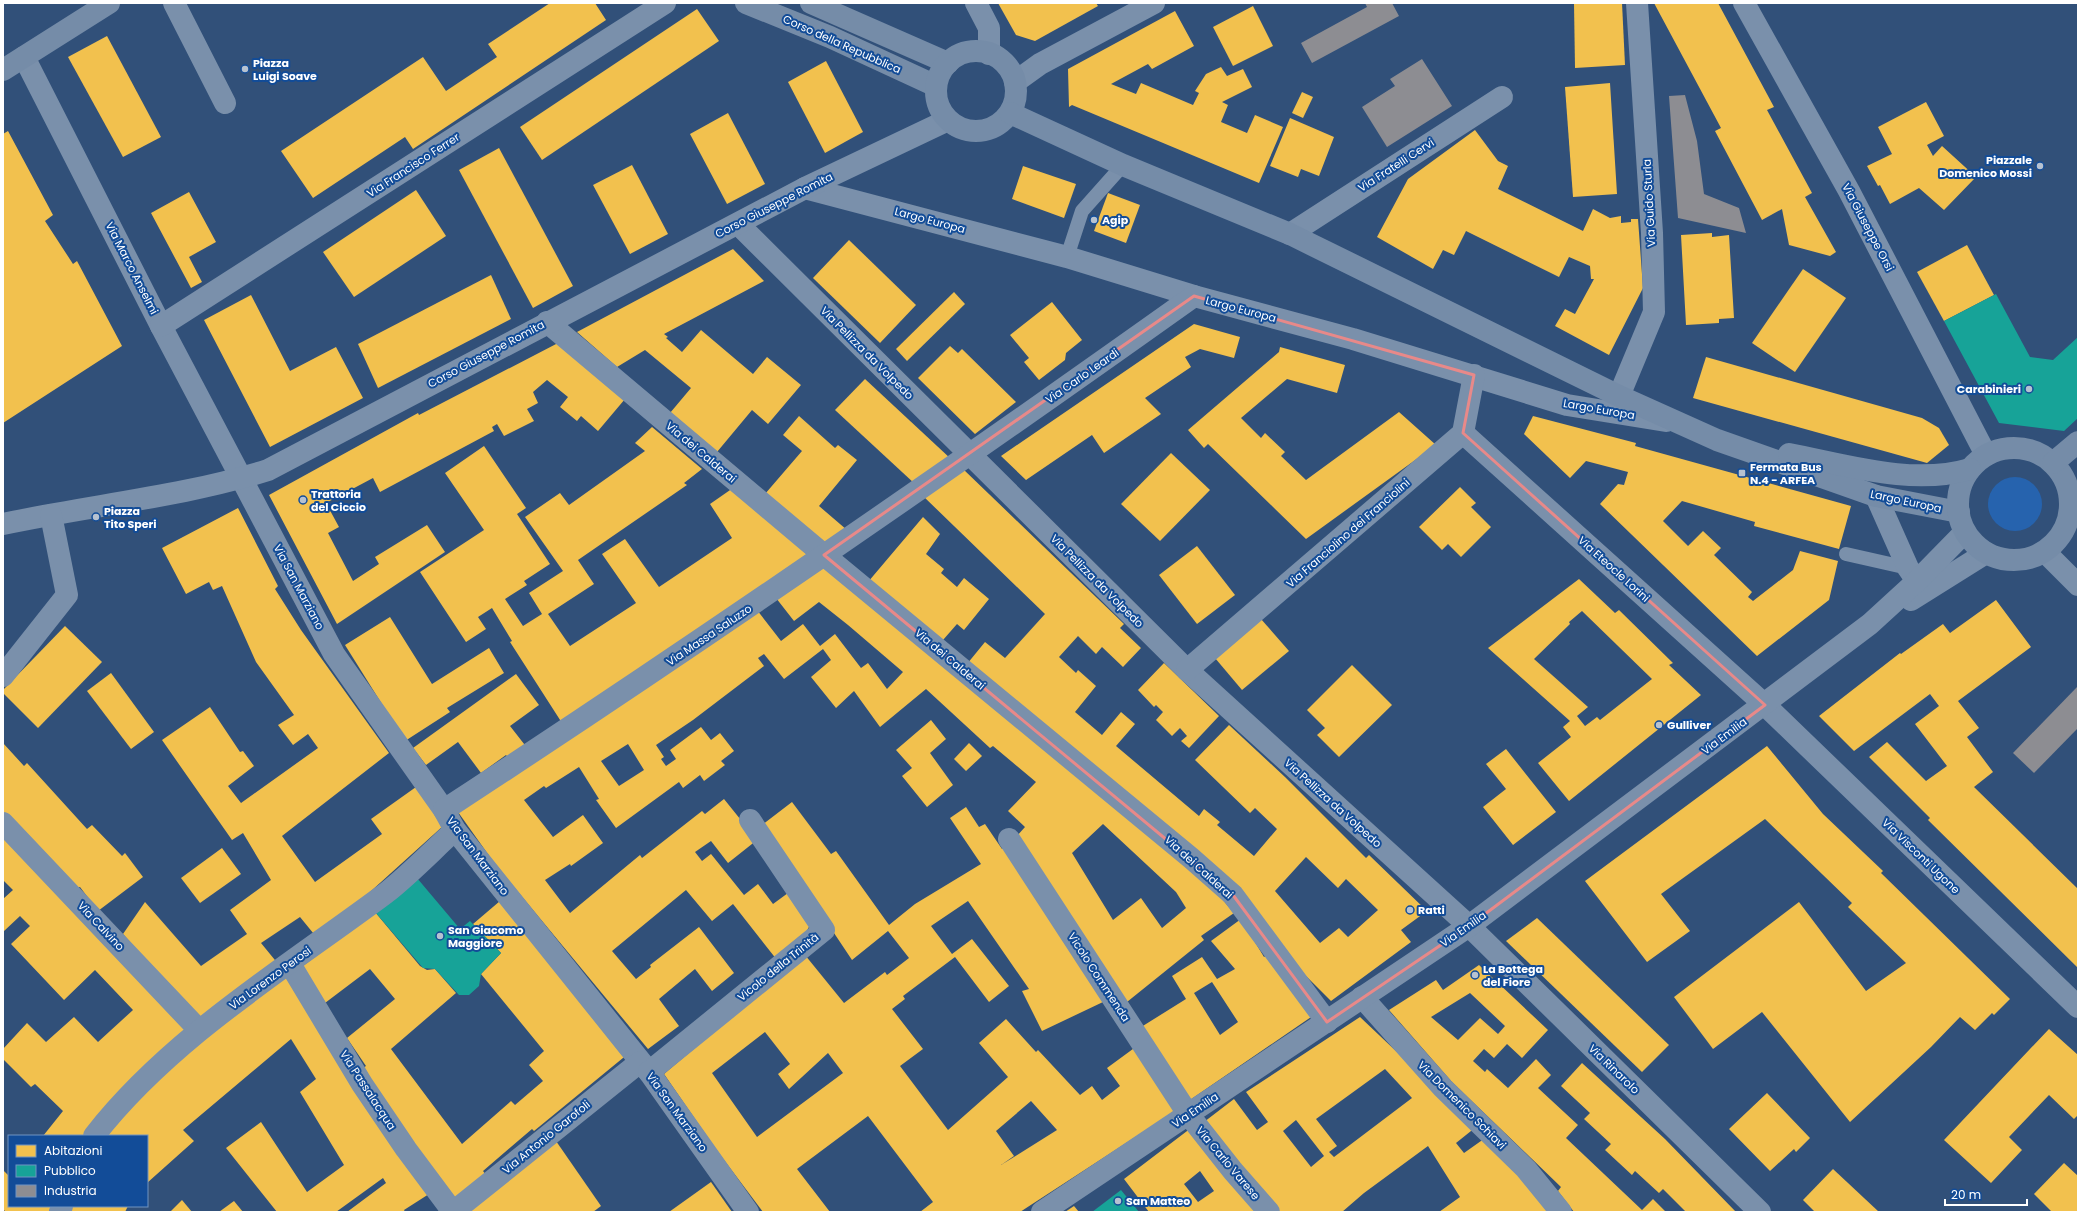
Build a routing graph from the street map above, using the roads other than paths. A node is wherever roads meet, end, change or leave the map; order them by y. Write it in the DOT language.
graph roads {
  1 [pos="109,3"];
  2 [pos="174,3"];
  3 [pos="666,3"];
  4 [pos="746,3"];
  5 [pos="840,3"];
  6 [pos="976,3"];
  7 [pos="1154,3"];
  8 [pos="1637,3"];
  9 [pos="1744,3"];
  10 [pos="813,4"];
  11 [pos="989,54"];
  12 [pos="24,57"];
  13 [pos="948,63"];
  14 [pos="3,70"];
  15 [pos="1015,82"];
  16 [pos="936,86"];
  17 [pos="1502,97"];
  18 [pos="225,103"];
  19 [pos="1010,113"];
  20 [pos="948,120"];
  21 [pos="1123,166"];
  22 [pos="805,188"];
  23 [pos="738,224"];
  24 [pos="1290,234"];
  25 [pos="1067,257"];
  26 [pos="1194,296"];
  27 [pos="547,322"];
  28 [pos="161,326"];
  29 [pos="1474,375"];
  30 [pos="1619,396"];
  31 [pos="1679,422"];
  32 [pos="1463,433"];
  33 [pos="1718,440"];
  34 [pos="2078,442"];
  35 [pos="971,455"];
  36 [pos="1986,455"];
  37 [pos="2053,463"];
  38 [pos="1970,470"];
  39 [pos="242,478"];
  40 [pos="2073,479"];
  41 [pos="1876,496"];
  42 [pos="2074,509"];
  43 [pos="51,515"];
  44 [pos="1962,522"];
  45 [pos="3,524"];
  46 [pos="2044,552"];
  47 [pos="1986,553"];
  48 [pos="1846,554"];
  49 [pos="824,555"];
  50 [pos="1913,575"];
  51 [pos="2078,585"];
  52 [pos="1870,624"];
  53 [pos="7,662"];
  54 [pos="1187,670"];
  55 [pos="1765,705"];
  56 [pos="444,810"];
  57 [pos="750,820"];
  58 [pos="3,823"];
  59 [pos="456,830"];
  60 [pos="1010,839"];
  61 [pos="1469,926"];
  62 [pos="290,964"];
  63 [pos="1362,997"];
  64 [pos="2077,1004"];
  65 [pos="1327,1022"];
  66 [pos="199,1030"];
  67 [pos="644,1067"];
  68 [pos="1188,1114"];
  69 [pos="95,1135"];
  70 [pos="453,1212"];
  71 [pos="748,1212"];
  72 [pos="1042,1212"];
  73 [pos="1270,1212"];
  74 [pos="1562,1212"];
  75 [pos="1760,1212"];
  1 -- 12 [label="street"];
  2 -- 18 [label="street"];
  3 -- 28 [label="street, Via Francisco Ferrer"];
  4 -- 16 [label="street, Corso della Repubblica"];
  5 -- 10 [label="street"];
  6 -- 11 [label="street"];
  7 -- 15 [label="street"];
  8 -- 30 [label="street, Via Guido Sturla"];
  9 -- 36 [label="street, Via Giuseppe Orsi"];
  10 -- 13 [label="street"];
  11 -- 13 [label="street"];
  11 -- 15 [label="street"];
  12 -- 14 [label="street"];
  12 -- 28 [label="street, Via Marco Anselmi"];
  13 -- 16 [label="street"];
  15 -- 19 [label="street"];
  16 -- 20 [label="street"];
  17 -- 24 [label="street, Via Fratelli Cervi"];
  19 -- 20 [label="street"];
  19 -- 21 [label="street, Largo Europa"];
  20 -- 22 [label="street, Corso Giuseppe Romita"];
  21 -- 24 [label="street, Largo Europa"];
  21 -- 25 [label="lane"];
  22 -- 23 [label="street, Corso Giuseppe Romita"];
  22 -- 25 [label="street, Largo Europa"];
  23 -- 27 [label="street, Corso Giuseppe Romita"];
  23 -- 35 [label="street, Via Pellizza da Volpedo"];
  24 -- 30 [label="street, Largo Europa"];
  25 -- 26 [label="street, Largo Europa"];
  26 -- 29 [label="street, Largo Europa"];
  26 -- 35 [label="street, Via Carlo Leardi"];
  27 -- 39 [label="street, Corso Giuseppe Romita"];
  27 -- 49 [label="street, Via dei Calderai"];
  28 -- 39 [label="street, Via Marco Anselmi"];
  29 -- 31 [label="street, Largo Europa"];
  29 -- 32 [label="street"];
  30 -- 31 [label="street, Largo Europa"];
  31 -- 33 [label="street, Largo Europa"];
  32 -- 54 [label="street, Via Franciolino dei Franciolini"];
  32 -- 55 [label="street, Via Eteocle Lorini"];
  33 -- 38 [label="street, Largo Europa"];
  33 -- 41 [label="street, Largo Europa"];
  34 -- 37 [label="street"];
  35 -- 49 [label="street, Via Massa Saluzzo"];
  35 -- 54 [label="street, Via Pellizza da Volpedo"];
  36 -- 37 [label="street"];
  36 -- 38 [label="street"];
  37 -- 40 [label="street"];
  38 -- 44 [label="street"];
  39 -- 43 [label="street, Corso Giuseppe Romita"];
  39 -- 56 [label="street, Via San Marziano"];
  40 -- 42 [label="street"];
  41 -- 44 [label="street, Largo Europa"];
  41 -- 50 [label="street"];
  42 -- 46 [label="street"];
  43 -- 45 [label="street, Corso Giuseppe Romita"];
  43 -- 53 [label="street"];
  44 -- 47 [label="street"];
  44 -- 50 [label="street, Via Emilia"];
  46 -- 47 [label="street"];
  46 -- 51 [label="street"];
  47 -- 52 [label="street, Via Emilia"];
  48 -- 50 [label="lane"];
  49 -- 56 [label="street, Via Massa Saluzzo"];
  49 -- 65 [label="street, Via dei Calderai"];
  50 -- 52 [label="street, Via Emilia"];
  52 -- 55 [label="street, Via Emilia"];
  54 -- 61 [label="street, Via Pellizza da Volpedo"];
  55 -- 61 [label="street, Via Emilia"];
  55 -- 64 [label="street, Via Visconti Ugone"];
  56 -- 59 [label="street, Via San Marziano"];
  57 -- 67 [label="street, Vicolo della Trinità"];
  58 -- 66 [label="street, Via Calvino"];
  59 -- 62 [label="street, Via Lorenzo Perosi"];
  59 -- 67 [label="street, Via San Marziano"];
  60 -- 68 [label="street, Vicolo Commenda"];
  61 -- 63 [label="street, Via Emilia"];
  61 -- 75 [label="street, Via Rinarolo"];
  62 -- 66 [label="street, Via Lorenzo Perosi"];
  62 -- 70 [label="street, Via Passalacqua"];
  63 -- 65 [label="street, Via Emilia"];
  63 -- 74 [label="street, Via Domenico Schiavi"];
  65 -- 68 [label="street, Via Emilia"];
  66 -- 69 [label="street, Via Lorenzo Perosi"];
  67 -- 70 [label="street, Via Antonio Garofoli"];
  67 -- 71 [label="street, Via San Marziano"];
  68 -- 72 [label="street, Via Emilia"];
  68 -- 73 [label="street, Via Carlo Varese"];
}
